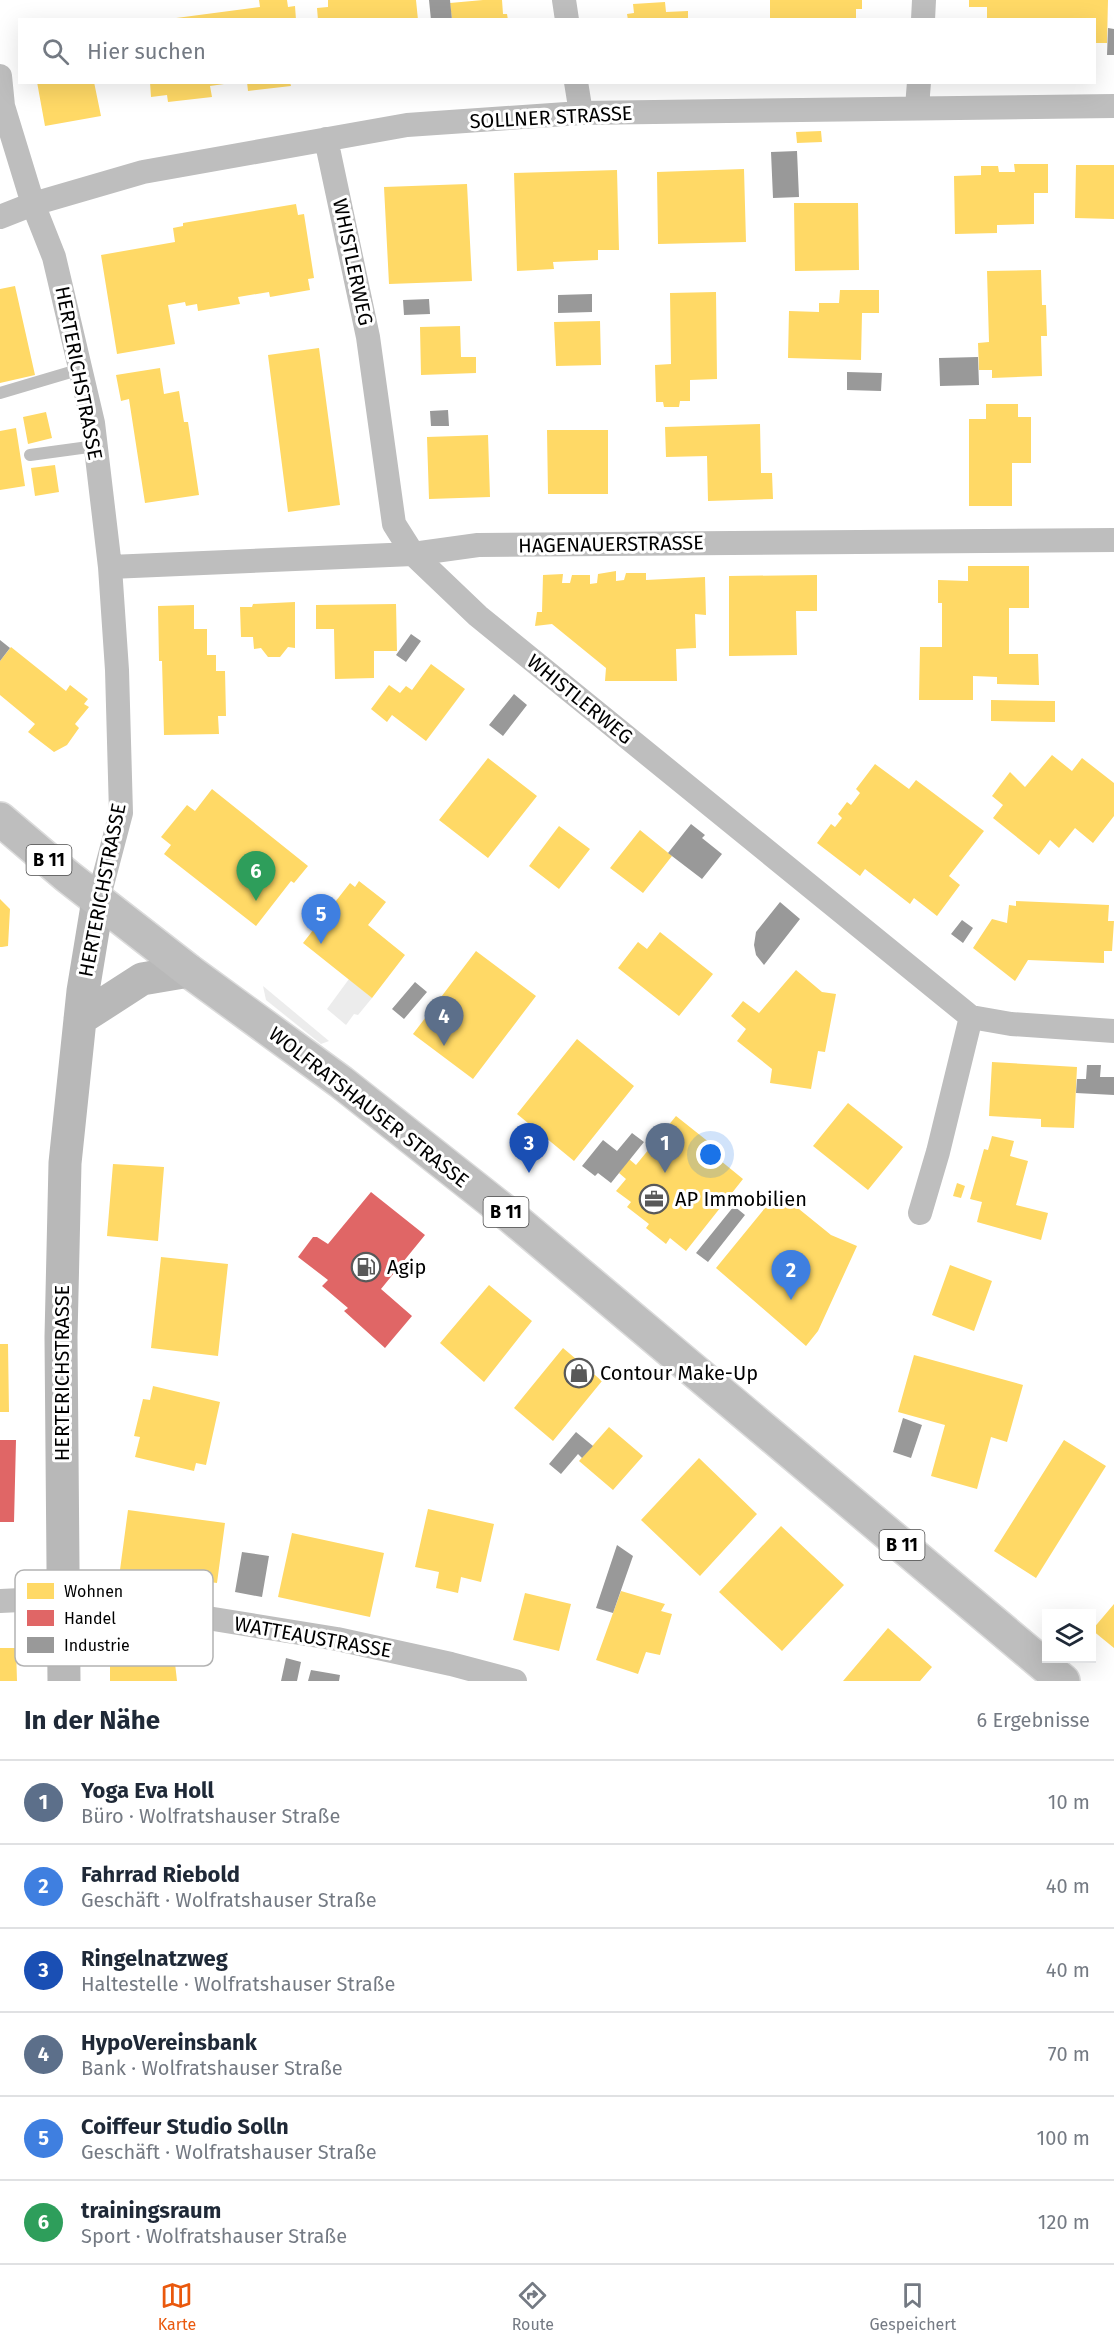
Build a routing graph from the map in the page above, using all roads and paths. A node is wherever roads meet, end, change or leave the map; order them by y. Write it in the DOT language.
graph roads {
  1 [pos="564,0"];
  2 [pos="924,0"];
  3 [pos="567,18"];
  4 [pos="923,18"];
  5 [pos="0,76"];
  6 [pos="576,84"];
  7 [pos="919,84"];
  8 [pos="1114,106"];
  9 [pos="917,107"];
  10 [pos="581,113"];
  11 [pos="326,139"];
  12 [pos="33,204"];
  13 [pos="0,217"];
  14 [pos="81,369"];
  15 [pos="0,393"];
  16 [pos="96,446"];
  17 [pos="30,455"];
  18 [pos="1114,540"];
  19 [pos="413,554"];
  20 [pos="110,567"];
  21 [pos="0,819"];
  22 [pos="98,900"];
  23 [pos="189,971"];
  24 [pos="971,1017"];
  25 [pos="80,1019"];
  26 [pos="1114,1030"];
  27 [pos="920,1213"];
  28 [pos="63,1570"];
  29 [pos="15,1600"];
  30 [pos="0,1601"];
  31 [pos="213,1619"];
  32 [pos="64,1666"];
  33 [pos="64,1681"];
  34 [pos="515,1681"];
  35 [pos="1063,1681"];
  1 -- 3 [label="street"];
  2 -- 4 [label="street"];
  5 -- 12 [label="street, HERTERICHSTRASSE"];
  6 -- 10 [label="street"];
  7 -- 9 [label="street"];
  8 -- 9 [label="street, SOLLNER STRASSE"];
  9 -- 10 [label="street, SOLLNER STRASSE"];
  10 -- 11 [label="street, SOLLNER STRASSE"];
  11 -- 12 [label="street, SOLLNER STRASSE"];
  11 -- 19 [label="street, WHISTLERWEG"];
  12 -- 13 [label="street, SOLLNER STRASSE"];
  12 -- 14 [label="street, HERTERICHSTRASSE"];
  14 -- 15 [label="lane"];
  14 -- 16 [label="street, HERTERICHSTRASSE"];
  16 -- 17 [label="lane"];
  16 -- 20 [label="street, HERTERICHSTRASSE"];
  18 -- 19 [label="street, HAGENAUERSTRASSE"];
  19 -- 20 [label="street, HAGENAUERSTRASSE"];
  19 -- 24 [label="street, WHISTLERWEG"];
  20 -- 22 [label="street, HERTERICHSTRASSE"];
  21 -- 22 [label="main road, WOLFRATSHAUSER STRASSE / B 11"];
  22 -- 23 [label="main road, WOLFRATSHAUSER STRASSE / B 11"];
  22 -- 25 [label="main road, HERTERICHSTRASSE"];
  23 -- 25 [label="main road"];
  23 -- 35 [label="main road, WOLFRATSHAUSER STRASSE / B 11"];
  24 -- 26 [label="street, WHISTLERWEG"];
  24 -- 27 [label="street"];
  25 -- 28 [label="main road, HERTERICHSTRASSE"];
  29 -- 30 [label="street, WATTEAUSTRASSE"];
  31 -- 34 [label="street, WATTEAUSTRASSE"];
  32 -- 33 [label="main road, HERTERICHSTRASSE"];
}
